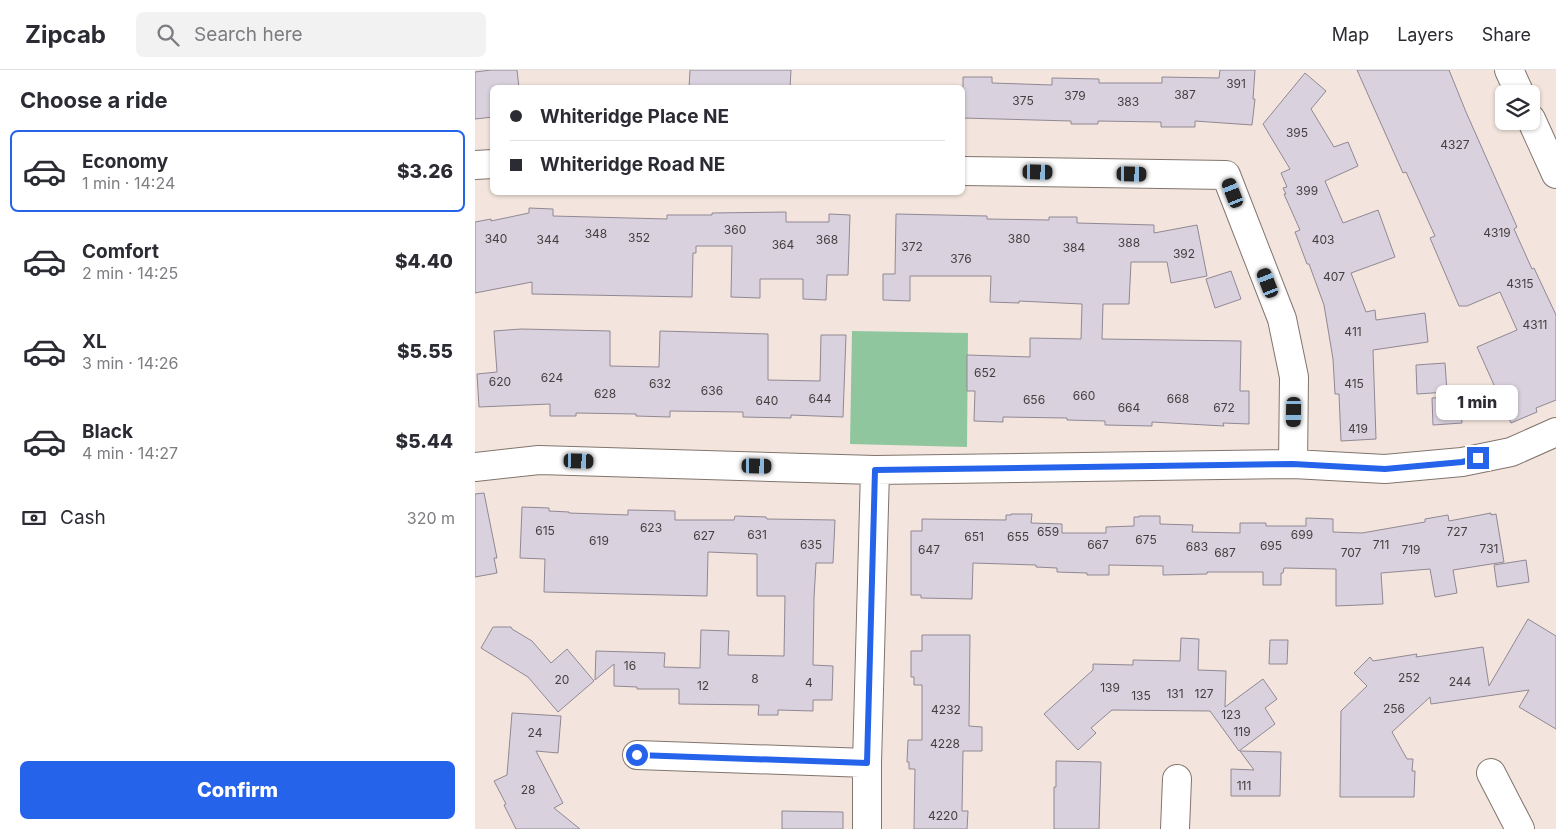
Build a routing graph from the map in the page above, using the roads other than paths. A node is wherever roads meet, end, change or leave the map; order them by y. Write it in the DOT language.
graph roads {
  1 [pos="1509,70"];
  2 [pos="1516,85"];
  3 [pos="1541,123"];
  4 [pos="490,164"];
  5 [pos="475,165"];
  6 [pos="965,171"];
  7 [pos="1556,174"];
  8 [pos="1556,432"];
  9 [pos="1293,464"];
  10 [pos="475,467"];
  11 [pos="875,470"];
  12 [pos="637,755"];
  13 [pos="867,763"];
  14 [pos="1491,773"];
  15 [pos="1177,778"];
  16 [pos="867,829"];
  17 [pos="1175,829"];
  18 [pos="1520,829"];
  1 -- 2 [label="street"];
  3 -- 7 [label="street"];
  4 -- 5 [label="street"];
  6 -- 9 [label="street"];
  8 -- 9 [label="street"];
  9 -- 11 [label="street"];
  10 -- 11 [label="street"];
  11 -- 13 [label="street"];
  12 -- 13 [label="street"];
  13 -- 16 [label="street"];
  14 -- 18 [label="street"];
  15 -- 17 [label="street"];
}
